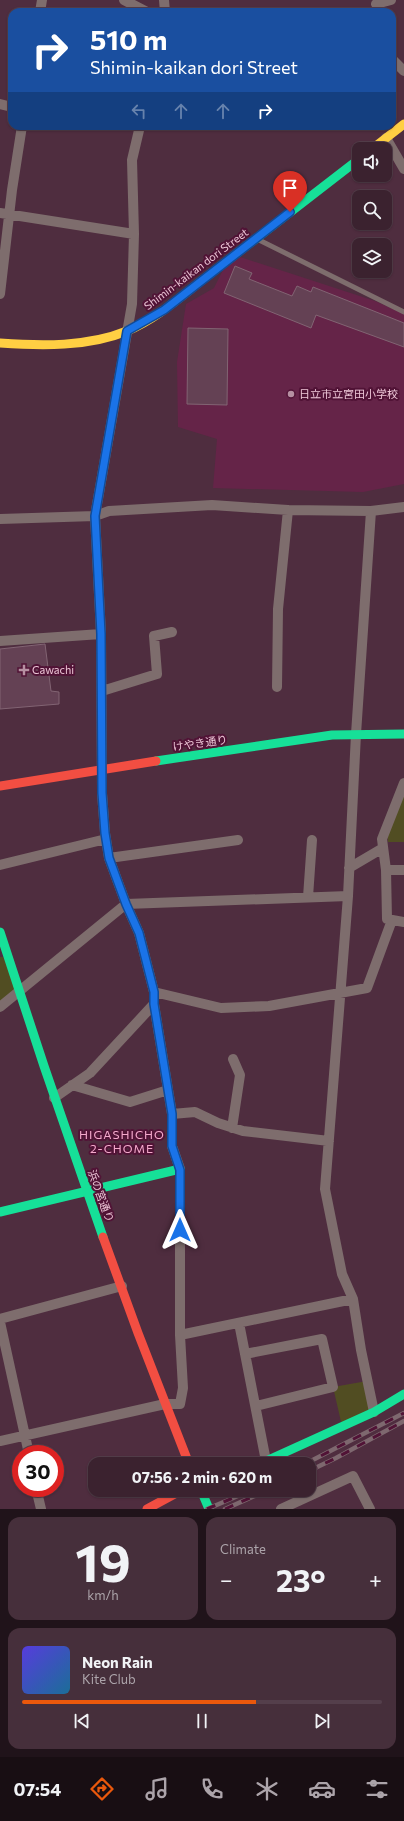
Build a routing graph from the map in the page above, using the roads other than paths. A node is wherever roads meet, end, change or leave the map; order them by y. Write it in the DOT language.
graph roads {
  1 [pos="124,0"];
  2 [pos="391,0"];
  3 [pos="376,5"];
  4 [pos="139,8"];
  5 [pos="396,63"];
  6 [pos="404,71"];
  7 [pos="404,124"];
  8 [pos="21,130"];
  9 [pos="139,130"];
  10 [pos="386,138"];
  11 [pos="381,142"];
  12 [pos="352,164"];
  13 [pos="404,169"];
  14 [pos="5,214"];
  15 [pos="134,234"];
  16 [pos="256,239"];
  17 [pos="0,294"];
  18 [pos="404,312"];
  19 [pos="127,331"];
  20 [pos="0,343"];
  21 [pos="404,507"];
  22 [pos="288,510"];
  23 [pos="371,511"];
  24 [pos="95,516"];
  25 [pos="0,519"];
  26 [pos="172,632"];
  27 [pos="101,634"];
  28 [pos="0,641"];
  29 [pos="277,687"];
  30 [pos="102,691"];
  31 [pos="356,734"];
  32 [pos="404,734"];
  33 [pos="102,769"];
  34 [pos="404,783"];
  35 [pos="0,786"];
  36 [pos="106,839"];
  37 [pos="238,840"];
  38 [pos="312,840"];
  39 [pos="382,848"];
  40 [pos="109,858"];
  41 [pos="0,865"];
  42 [pos="349,868"];
  43 [pos="386,870"];
  44 [pos="404,870"];
  45 [pos="348,896"];
  46 [pos="308,898"];
  47 [pos="126,904"];
  48 [pos="392,920"];
  49 [pos="404,922"];
  50 [pos="0,932"];
  51 [pos="3,952"];
  52 [pos="20,992"];
  53 [pos="154,992"];
  54 [pos="341,993"];
  55 [pos="154,1004"];
  56 [pos="0,1007"];
  57 [pos="234,1059"];
  58 [pos="72,1085"];
  59 [pos="168,1090"];
  60 [pos="54,1098"];
  61 [pos="172,1114"];
  62 [pos="232,1128"];
  63 [pos="329,1141"];
  64 [pos="180,1170"];
  65 [pos="86,1193"];
  66 [pos="0,1212"];
  67 [pos="122,1286"];
  68 [pos="353,1300"];
  69 [pos="0,1321"];
  70 [pos="240,1323"];
  71 [pos="180,1335"];
  72 [pos="245,1354"];
  73 [pos="404,1394"];
  74 [pos="165,1404"];
  75 [pos="256,1406"];
  76 [pos="374,1412"];
  77 [pos="25,1434"];
  78 [pos="0,1440"];
  79 [pos="27,1445"];
  80 [pos="187,1457"];
  81 [pos="265,1457"];
  82 [pos="275,1457"];
  83 [pos="38,1497"];
  84 [pos="169,1497"];
  85 [pos="204,1497"];
  86 [pos="41,1509"];
  87 [pos="147,1509"];
  88 [pos="209,1509"];
  89 [pos="281,1509"];
  90 [pos="370,1509"];
  1 -- 4 [label="street"];
  2 -- 3 [label="street"];
  5 -- 6 [label="street"];
  7 -- 10 [label="street"];
  8 -- 14 [label="street"];
  9 -- 15 [label="street"];
  10 -- 11 [label="street"];
  10 -- 13 [label="street"];
  12 -- 16 [label="street, Shimin-kaikan dori Street"];
  14 -- 15 [label="street"];
  14 -- 17 [label="street"];
  15 -- 19 [label="street"];
  16 -- 18 [label="lane"];
  16 -- 19 [label="street, Shimin-kaikan dori Street"];
  19 -- 20 [label="street, Shimin-kaikan dori Street"];
  19 -- 24 [label="street"];
  21 -- 23 [label="street"];
  22 -- 23 [label="street"];
  22 -- 24 [label="street"];
  22 -- 29 [label="street"];
  23 -- 31 [label="street"];
  24 -- 25 [label="street"];
  24 -- 27 [label="street"];
  26 -- 30 [label="street"];
  27 -- 28 [label="street"];
  27 -- 30 [label="street"];
  30 -- 33 [label="street"];
  31 -- 32 [label="street, けやき通り"];
  31 -- 33 [label="street, けやき通り"];
  31 -- 42 [label="street"];
  33 -- 35 [label="street, けやき通り"];
  33 -- 36 [label="street"];
  34 -- 39 [label="street"];
  36 -- 40 [label="street"];
  36 -- 41 [label="street"];
  37 -- 40 [label="street"];
  38 -- 46 [label="street"];
  39 -- 42 [label="street"];
  39 -- 43 [label="street"];
  40 -- 47 [label="street"];
  42 -- 45 [label="street"];
  43 -- 44 [label="street"];
  43 -- 48 [label="street"];
  45 -- 46 [label="street"];
  45 -- 54 [label="street"];
  46 -- 47 [label="street"];
  47 -- 52 [label="street"];
  47 -- 53 [label="street"];
  48 -- 49 [label="street"];
  48 -- 54 [label="street"];
  50 -- 51 [label="street, 浜の宮通り"];
  51 -- 52 [label="street, 浜の宮通り"];
  52 -- 56 [label="street"];
  52 -- 60 [label="street, 浜の宮通り"];
  53 -- 54 [label="street"];
  53 -- 55 [label="street"];
  54 -- 63 [label="street"];
  55 -- 58 [label="street"];
  55 -- 59 [label="street"];
  57 -- 62 [label="street"];
  58 -- 59 [label="street"];
  58 -- 60 [label="street"];
  59 -- 61 [label="street"];
  60 -- 65 [label="street, 浜の宮通り"];
  61 -- 62 [label="street"];
  61 -- 64 [label="street"];
  62 -- 63 [label="street"];
  63 -- 68 [label="street"];
  64 -- 65 [label="street"];
  64 -- 71 [label="street"];
  65 -- 66 [label="street"];
  65 -- 67 [label="street, 浜の宮通り"];
  67 -- 69 [label="street"];
  67 -- 74 [label="street, 浜の宮通り"];
  68 -- 70 [label="street"];
  68 -- 76 [label="street"];
  69 -- 77 [label="street"];
  70 -- 71 [label="street"];
  70 -- 72 [label="street"];
  71 -- 74 [label="street"];
  72 -- 75 [label="street"];
  72 -- 75 [label="street"];
  73 -- 76 [label="street"];
  74 -- 77 [label="street"];
  74 -- 80 [label="street, 浜の宮通り"];
  75 -- 81 [label="street"];
  76 -- 82 [label="street"];
  77 -- 78 [label="street"];
  77 -- 79 [label="street"];
  83 -- 86 [label="street"];
  84 -- 87 [label="street"];
  85 -- 88 [label="street"];
  89 -- 90 [label="street"];
}
